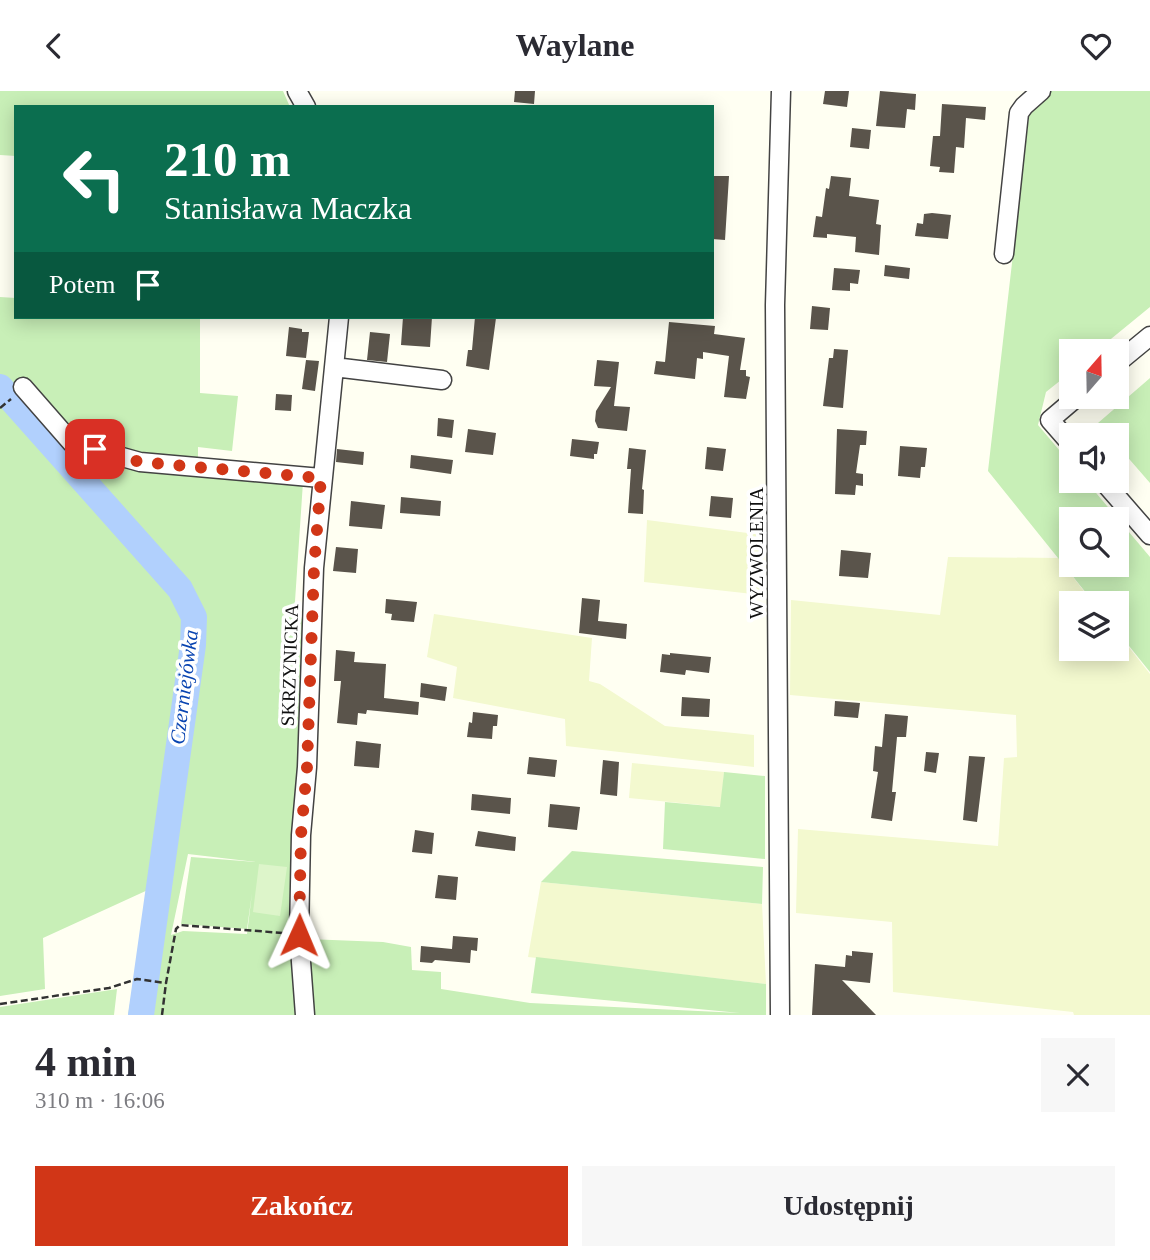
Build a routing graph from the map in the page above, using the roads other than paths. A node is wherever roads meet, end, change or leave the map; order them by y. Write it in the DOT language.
graph roads {
  1 [pos="781,91"];
  2 [pos="1041,91"];
  3 [pos="1004,254"];
  4 [pos="339,319"];
  5 [pos="1150,336"];
  6 [pos="1129,353"];
  7 [pos="334,367"];
  8 [pos="442,380"];
  9 [pos="23,387"];
  10 [pos="1063,409"];
  11 [pos="1059,430"];
  12 [pos="321,478"];
  13 [pos="1113,493"];
  14 [pos="1150,535"];
  15 [pos="305,1015"];
  16 [pos="780,1015"];
  1 -- 16 [label="street, WYZWOLENIA"];
  2 -- 3 [label="street"];
  4 -- 7 [label="street, SKRZYNICKA"];
  5 -- 6 [label="street"];
  7 -- 8 [label="street"];
  7 -- 12 [label="street, SKRZYNICKA"];
  9 -- 12 [label="street"];
  10 -- 11 [label="street"];
  12 -- 15 [label="street, SKRZYNICKA"];
  13 -- 14 [label="street"];
}
